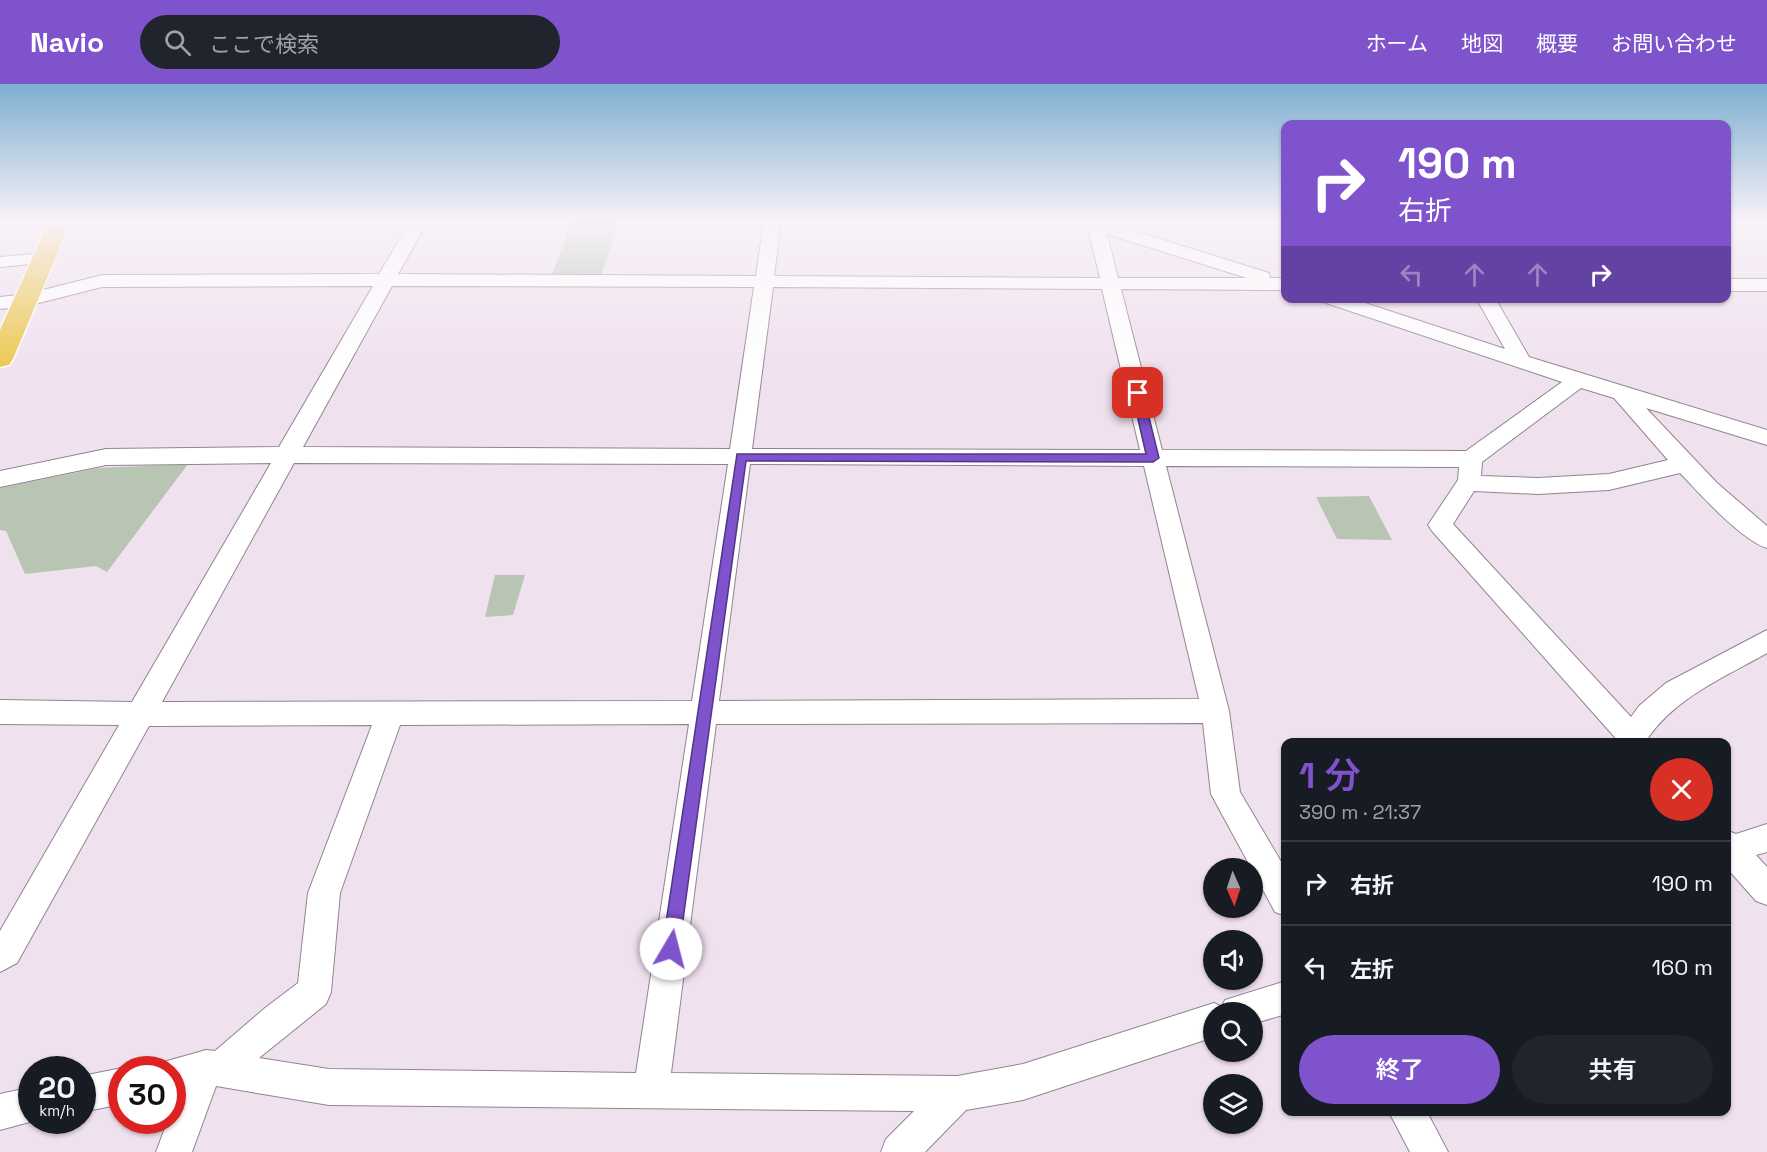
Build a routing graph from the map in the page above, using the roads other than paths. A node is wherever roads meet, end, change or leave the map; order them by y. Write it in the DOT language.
graph roads {
  1 [pos="39,271"];
  2 [pos="389,271"];
  3 [pos="767,271"];
  4 [pos="1108,271"];
  5 [pos="1245,271"];
  6 [pos="384,280"];
  7 [pos="1281,282"];
  8 [pos="765,283"];
  9 [pos="1281,284"];
  10 [pos="1112,285"];
  11 [pos="1731,285"];
  12 [pos="1767,285"];
  13 [pos="27,300"];
  14 [pos="0,303"];
  15 [pos="1345,303"];
  16 [pos="1488,303"];
  17 [pos="0,359"];
  18 [pos="1521,360"];
  19 [pos="1578,380"];
  20 [pos="1622,394"];
  21 [pos="1767,438"];
  22 [pos="286,455"];
  23 [pos="741,457"];
  24 [pos="1153,458"];
  25 [pos="1684,464"];
  26 [pos="1470,471"];
  27 [pos="0,479"];
  28 [pos="1767,539"];
  29 [pos="1767,640"];
  30 [pos="1215,711"];
  31 [pos="0,712"];
  32 [pos="139,714"];
  33 [pos="390,714"];
  34 [pos="703,714"];
  35 [pos="1632,738"];
  36 [pos="1635,738"];
  37 [pos="1767,838"];
  38 [pos="1731,847"];
  39 [pos="1731,851"];
  40 [pos="1767,890"];
  41 [pos="1281,892"];
  42 [pos="0,956"];
  43 [pos="1281,999"];
  44 [pos="1263,1004"];
  45 [pos="1203,1023"];
  46 [pos="213,1068"];
  47 [pos="186,1073"];
  48 [pos="651,1090"];
  49 [pos="957,1094"];
  50 [pos="18,1108"];
  51 [pos="0,1112"];
  52 [pos="1409,1116"];
  53 [pos="174,1152"];
  54 [pos="899,1152"];
  55 [pos="1430,1152"];
  1 -- 13 [label="highway"];
  2 -- 6 [label="street"];
  3 -- 8 [label="street"];
  4 -- 10 [label="street"];
  5 -- 7 [label="street"];
  6 -- 8 [label="street"];
  6 -- 13 [label="street"];
  6 -- 22 [label="street"];
  8 -- 10 [label="street"];
  8 -- 23 [label="street"];
  9 -- 10 [label="street"];
  10 -- 24 [label="street"];
  11 -- 12 [label="street"];
  13 -- 14 [label="street"];
  13 -- 17 [label="highway"];
  15 -- 18 [label="street"];
  16 -- 18 [label="street"];
  18 -- 19 [label="street"];
  19 -- 20 [label="street"];
  19 -- 26 [label="street"];
  20 -- 21 [label="street"];
  20 -- 25 [label="street"];
  22 -- 23 [label="street"];
  22 -- 27 [label="street"];
  22 -- 32 [label="street"];
  23 -- 24 [label="street"];
  23 -- 34 [label="street"];
  24 -- 26 [label="street"];
  24 -- 30 [label="street"];
  25 -- 26 [label="street"];
  25 -- 28 [label="street"];
  26 -- 35 [label="street"];
  29 -- 36 [label="street"];
  30 -- 34 [label="street"];
  30 -- 41 [label="street"];
  31 -- 32 [label="street"];
  32 -- 33 [label="street"];
  32 -- 42 [label="street"];
  33 -- 34 [label="street"];
  33 -- 46 [label="street"];
  34 -- 48 [label="street"];
  37 -- 38 [label="street"];
  39 -- 40 [label="street"];
  43 -- 44 [label="street"];
  45 -- 49 [label="street"];
  46 -- 47 [label="street"];
  46 -- 48 [label="street"];
  46 -- 53 [label="street"];
  48 -- 49 [label="street"];
  49 -- 54 [label="street"];
  50 -- 51 [label="street"];
  52 -- 55 [label="street"];
}
